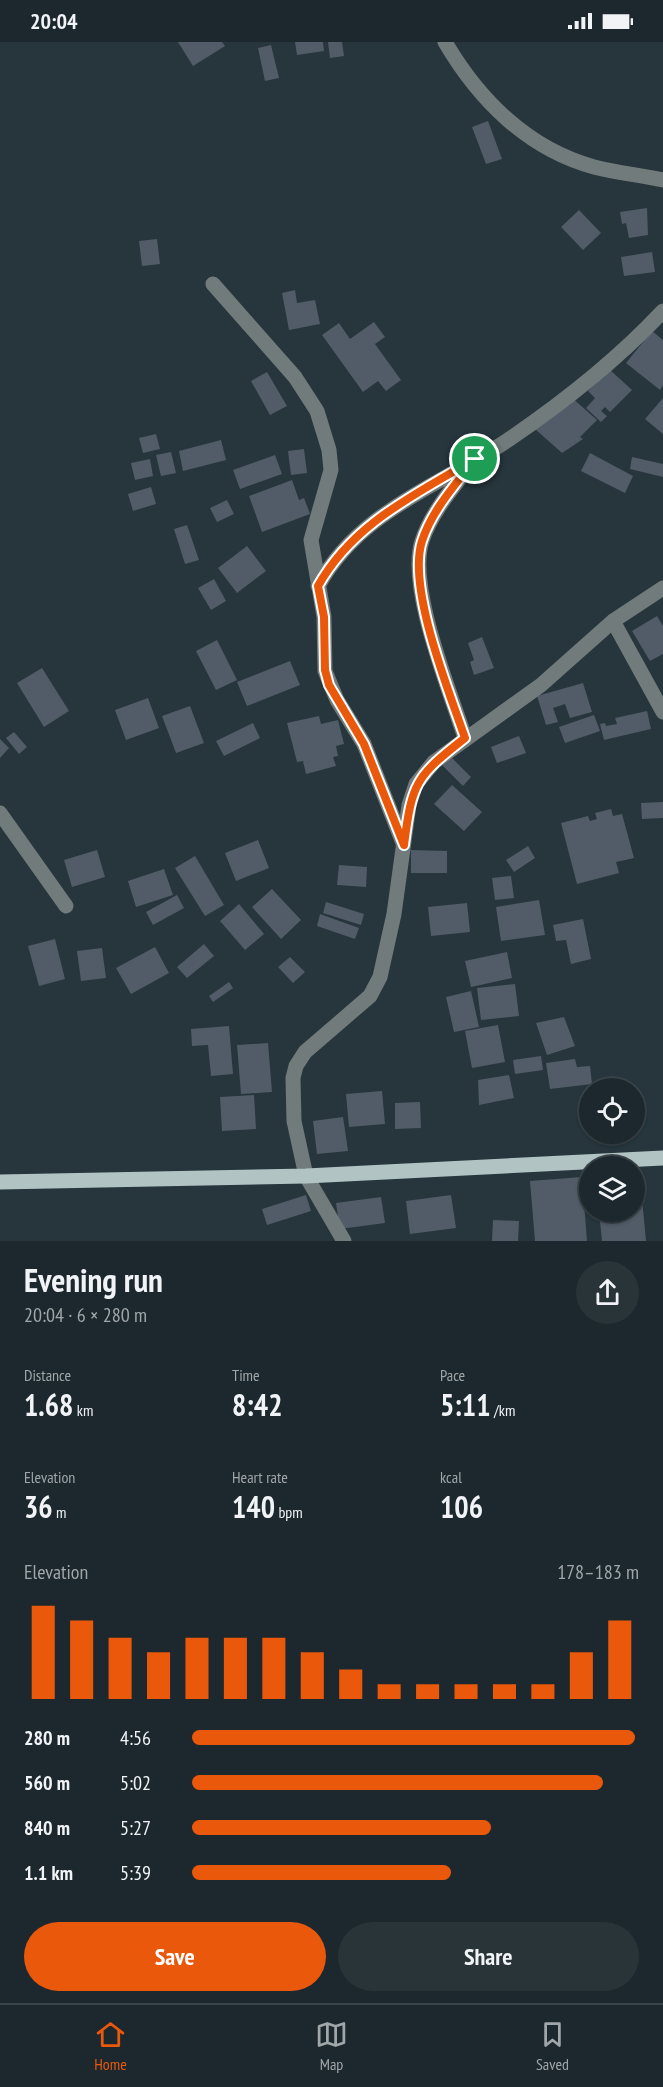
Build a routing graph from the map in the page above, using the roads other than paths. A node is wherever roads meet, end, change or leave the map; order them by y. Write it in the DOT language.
graph roads {
  1 [pos="446,42"];
  2 [pos="663,180"];
  3 [pos="213,284"];
  4 [pos="663,311"];
  5 [pos="475,459"];
  6 [pos="318,586"];
  7 [pos="663,588"];
  8 [pos="613,621"];
  9 [pos="663,712"];
  10 [pos="465,738"];
  11 [pos="0,813"];
  12 [pos="404,845"];
  13 [pos="66,906"];
  14 [pos="663,1158"];
  15 [pos="306,1176"];
  16 [pos="0,1182"];
  17 [pos="344,1241"];
  1 -- 2 [label="street"];
  3 -- 6 [label="street"];
  4 -- 5 [label="street"];
  5 -- 6 [label="street"];
  5 -- 10 [label="street"];
  6 -- 12 [label="street"];
  7 -- 8 [label="street"];
  8 -- 9 [label="street"];
  8 -- 10 [label="street"];
  10 -- 12 [label="street"];
  11 -- 13 [label="street"];
  12 -- 15 [label="street"];
  14 -- 15 [label="main road"];
  15 -- 16 [label="main road"];
  15 -- 17 [label="street"];
}
